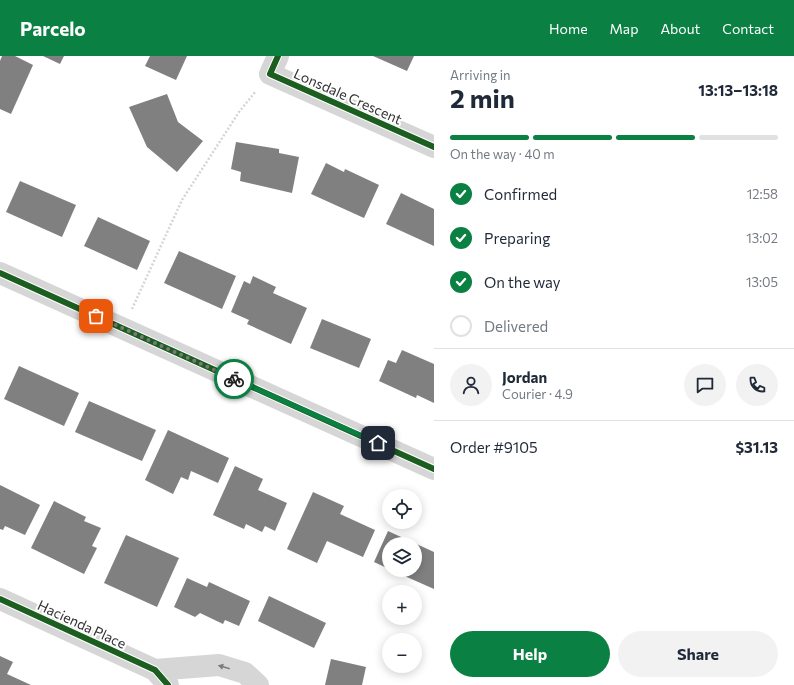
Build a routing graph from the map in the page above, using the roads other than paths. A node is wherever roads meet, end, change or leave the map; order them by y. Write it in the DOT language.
graph roads {
  1 [pos="274,65"];
  2 [pos="434,147"];
  3 [pos="0,273"];
  4 [pos="434,469"];
  5 [pos="0,599"];
  6 [pos="162,678"];
  7 [pos="258,685"];
  1 -- 2 [label="street, Lonsdale Crescent"];
  3 -- 4 [label="street"];
  5 -- 6 [label="street, Hacienda Place"];
  7 -- 6 [label="street, one-way"];
}
